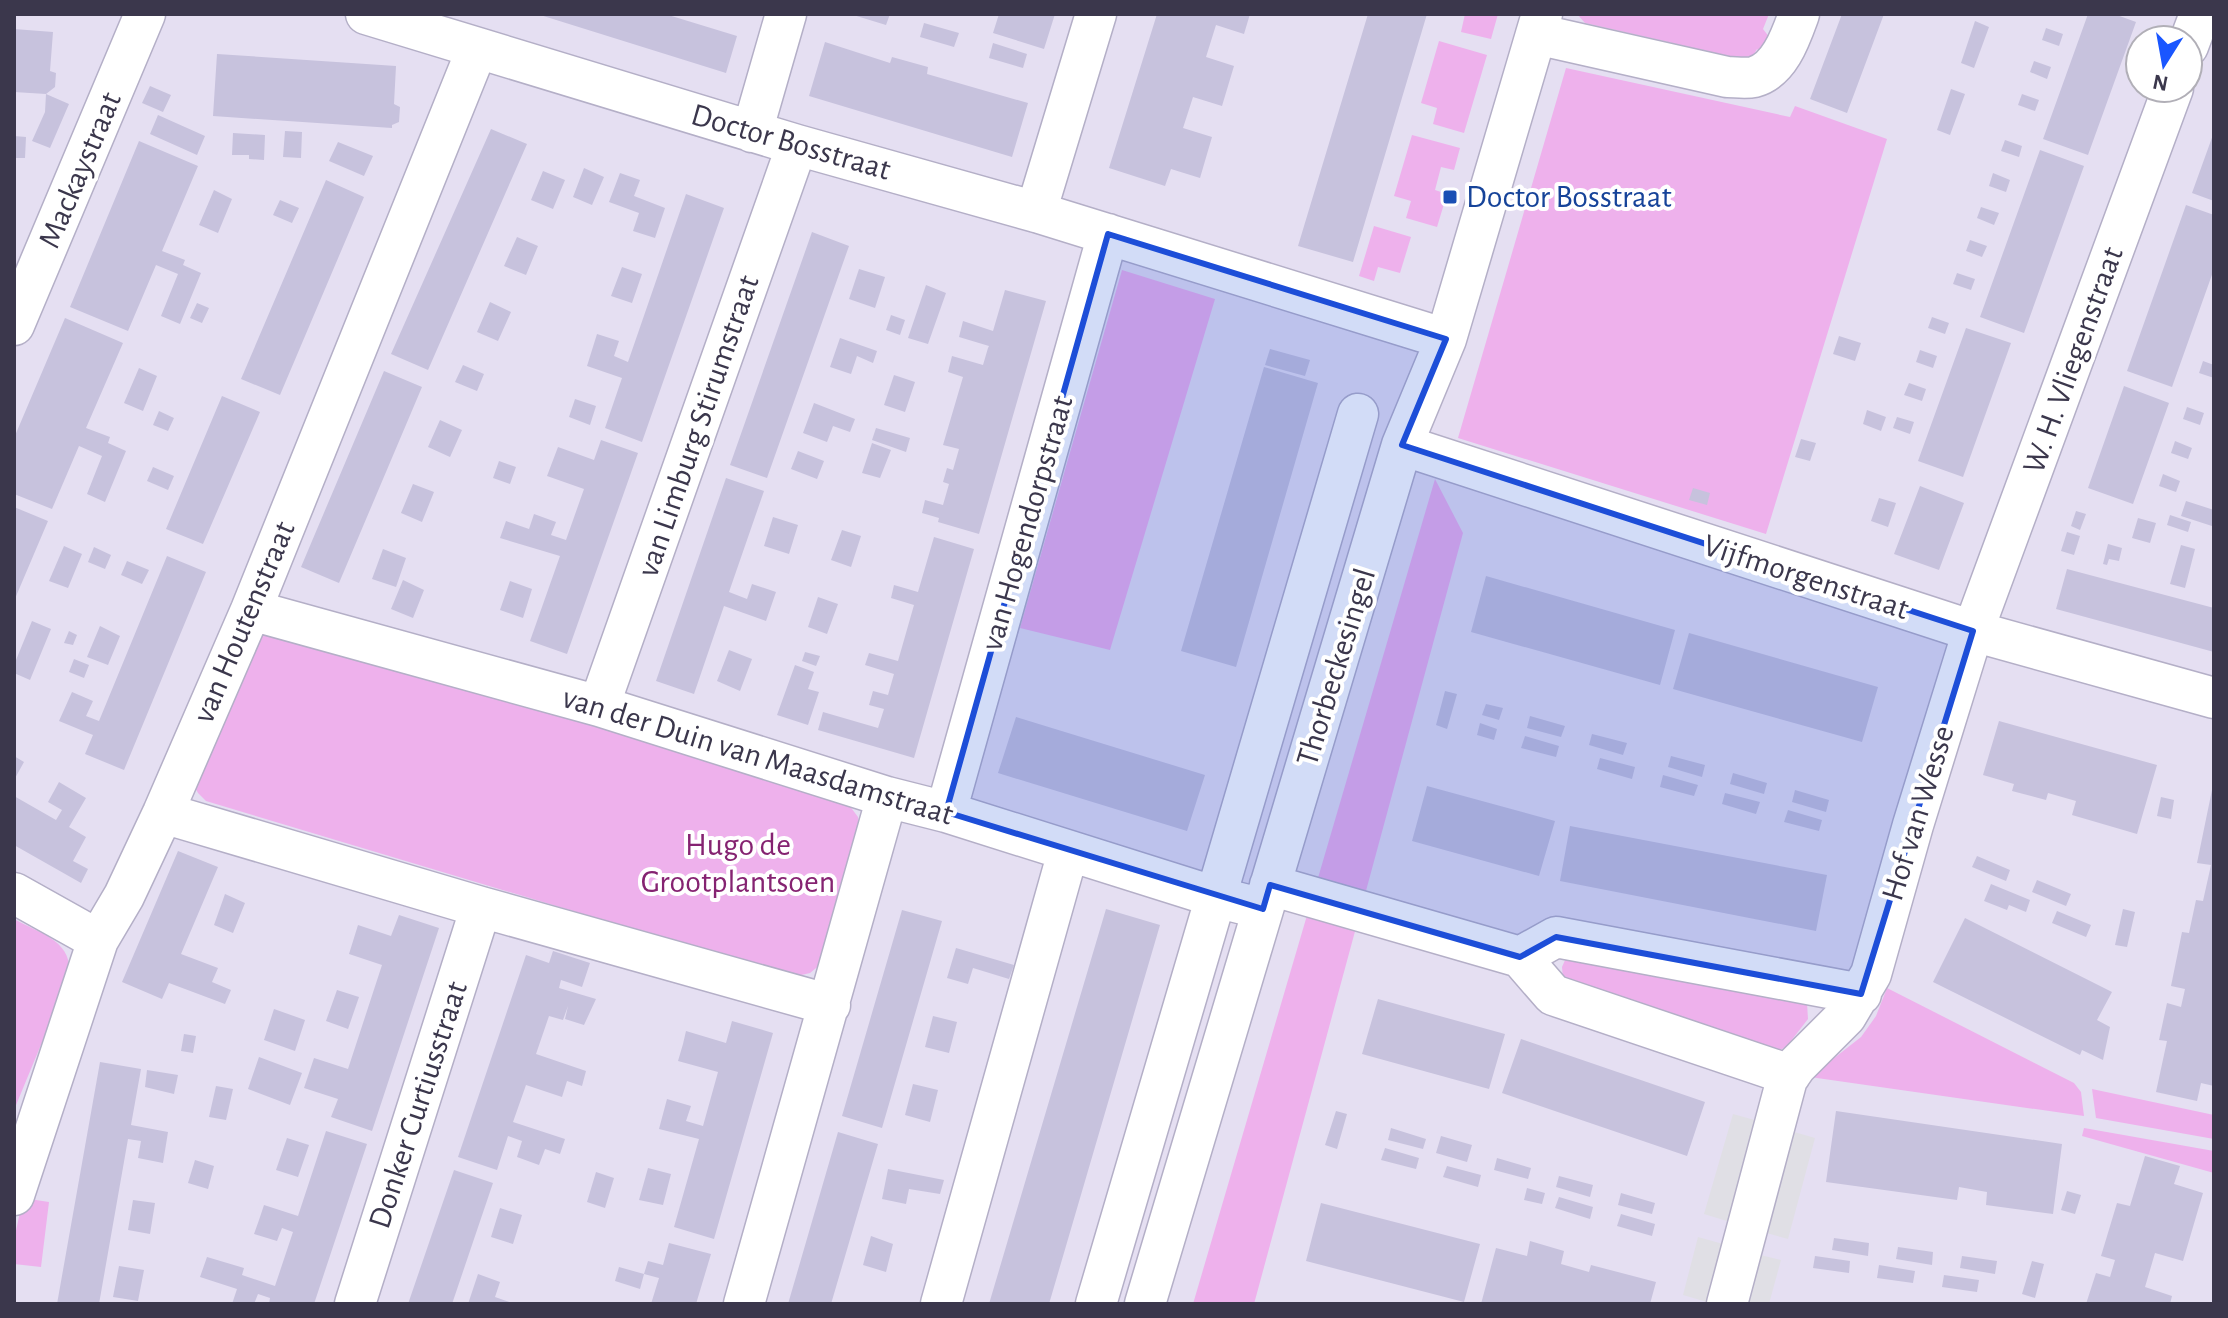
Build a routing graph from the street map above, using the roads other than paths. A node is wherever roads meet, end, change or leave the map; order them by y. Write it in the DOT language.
graph roads {
  1 [pos="145,14"];
  2 [pos="366,14"];
  3 [pos="786,14"];
  4 [pos="1096,14"];
  5 [pos="1799,14"];
  6 [pos="1539,24"];
  7 [pos="477,49"];
  8 [pos="2167,104"];
  9 [pos="752,132"];
  10 [pos="797,145"];
  11 [pos="1036,212"];
  12 [pos="1108,234"];
  13 [pos="14,325"];
  14 [pos="1446,339"];
  15 [pos="1358,414"];
  16 [pos="1402,445"];
  17 [pos="251,610"];
  18 [pos="1973,631"];
  19 [pos="2214,698"];
  20 [pos="599,706"];
  21 [pos="887,797"];
  22 [pos="946,812"];
  23 [pos="163,813"];
  24 [pos="1068,852"];
  25 [pos="14,893"];
  26 [pos="1216,897"];
  27 [pos="1267,897"];
  28 [pos="481,907"];
  29 [pos="98,940"];
  30 [pos="1520,957"];
  31 [pos="1861,994"];
  32 [pos="830,1005"];
  33 [pos="1790,1075"];
  34 [pos="14,1195"];
  35 [pos="355,1304"];
  36 [pos="744,1304"];
  37 [pos="941,1304"];
  38 [pos="1096,1304"];
  39 [pos="1145,1304"];
  40 [pos="1727,1304"];
  1 -- 13 [label="street, Mackaystraat"];
  2 -- 7 [label="street, Doctor Bosstraat"];
  3 -- 9 [label="street"];
  4 -- 11 [label="street"];
  5 -- 6 [label="street, Thorbeckesingel"];
  6 -- 14 [label="street, Thorbeckesingel"];
  7 -- 9 [label="street, Doctor Bosstraat"];
  7 -- 17 [label="street, van Houtenstraat"];
  8 -- 18 [label="street, W. H. Vliegenstraat"];
  9 -- 10 [label="street, Doctor Bosstraat"];
  10 -- 11 [label="street, Doctor Bosstraat"];
  10 -- 20 [label="street, van Limburg Stirumstraat"];
  11 -- 12 [label="street, Doctor Bosstraat"];
  12 -- 14 [label="street, Doctor Bosstraat"];
  12 -- 22 [label="street, van Hogendorpstraat"];
  14 -- 16 [label="street, Thorbeckesingel"];
  15 -- 26 [label="street, Thorbeckesingel"];
  16 -- 18 [label="street, Vijfmorgenstraat"];
  16 -- 27 [label="street, Thorbeckesingel"];
  17 -- 20 [label="street, van der Duin van Maasdamstraat"];
  17 -- 23 [label="street, van Houtenstraat"];
  18 -- 19 [label="street, Vijfmorgenstraat"];
  18 -- 31 [label="street, Hof van Wesse"];
  20 -- 21 [label="street, van der Duin van Maasdamstraat"];
  21 -- 22 [label="street, van der Duin van Maasdamstraat"];
  21 -- 32 [label="street"];
  22 -- 24 [label="street, van der Duin van Maasdamstraat"];
  23 -- 28 [label="street"];
  23 -- 29 [label="street, van Houtenstraat"];
  24 -- 26 [label="street, van der Duin van Maasdamstraat"];
  24 -- 37 [label="street"];
  25 -- 29 [label="street"];
  26 -- 27 [label="street, van der Duin van Maasdamstraat"];
  26 -- 38 [label="street, Thorbeckesingel"];
  27 -- 30 [label="street"];
  27 -- 39 [label="street, Thorbeckesingel"];
  28 -- 32 [label="street"];
  28 -- 35 [label="street, Donker Curtiusstraat"];
  29 -- 34 [label="street, van Houtenstraat"];
  30 -- 31 [label="street"];
  30 -- 33 [label="street"];
  31 -- 33 [label="street, Hof van Wesse"];
  32 -- 36 [label="street"];
  33 -- 40 [label="street, Hof van Wesse"];
}
